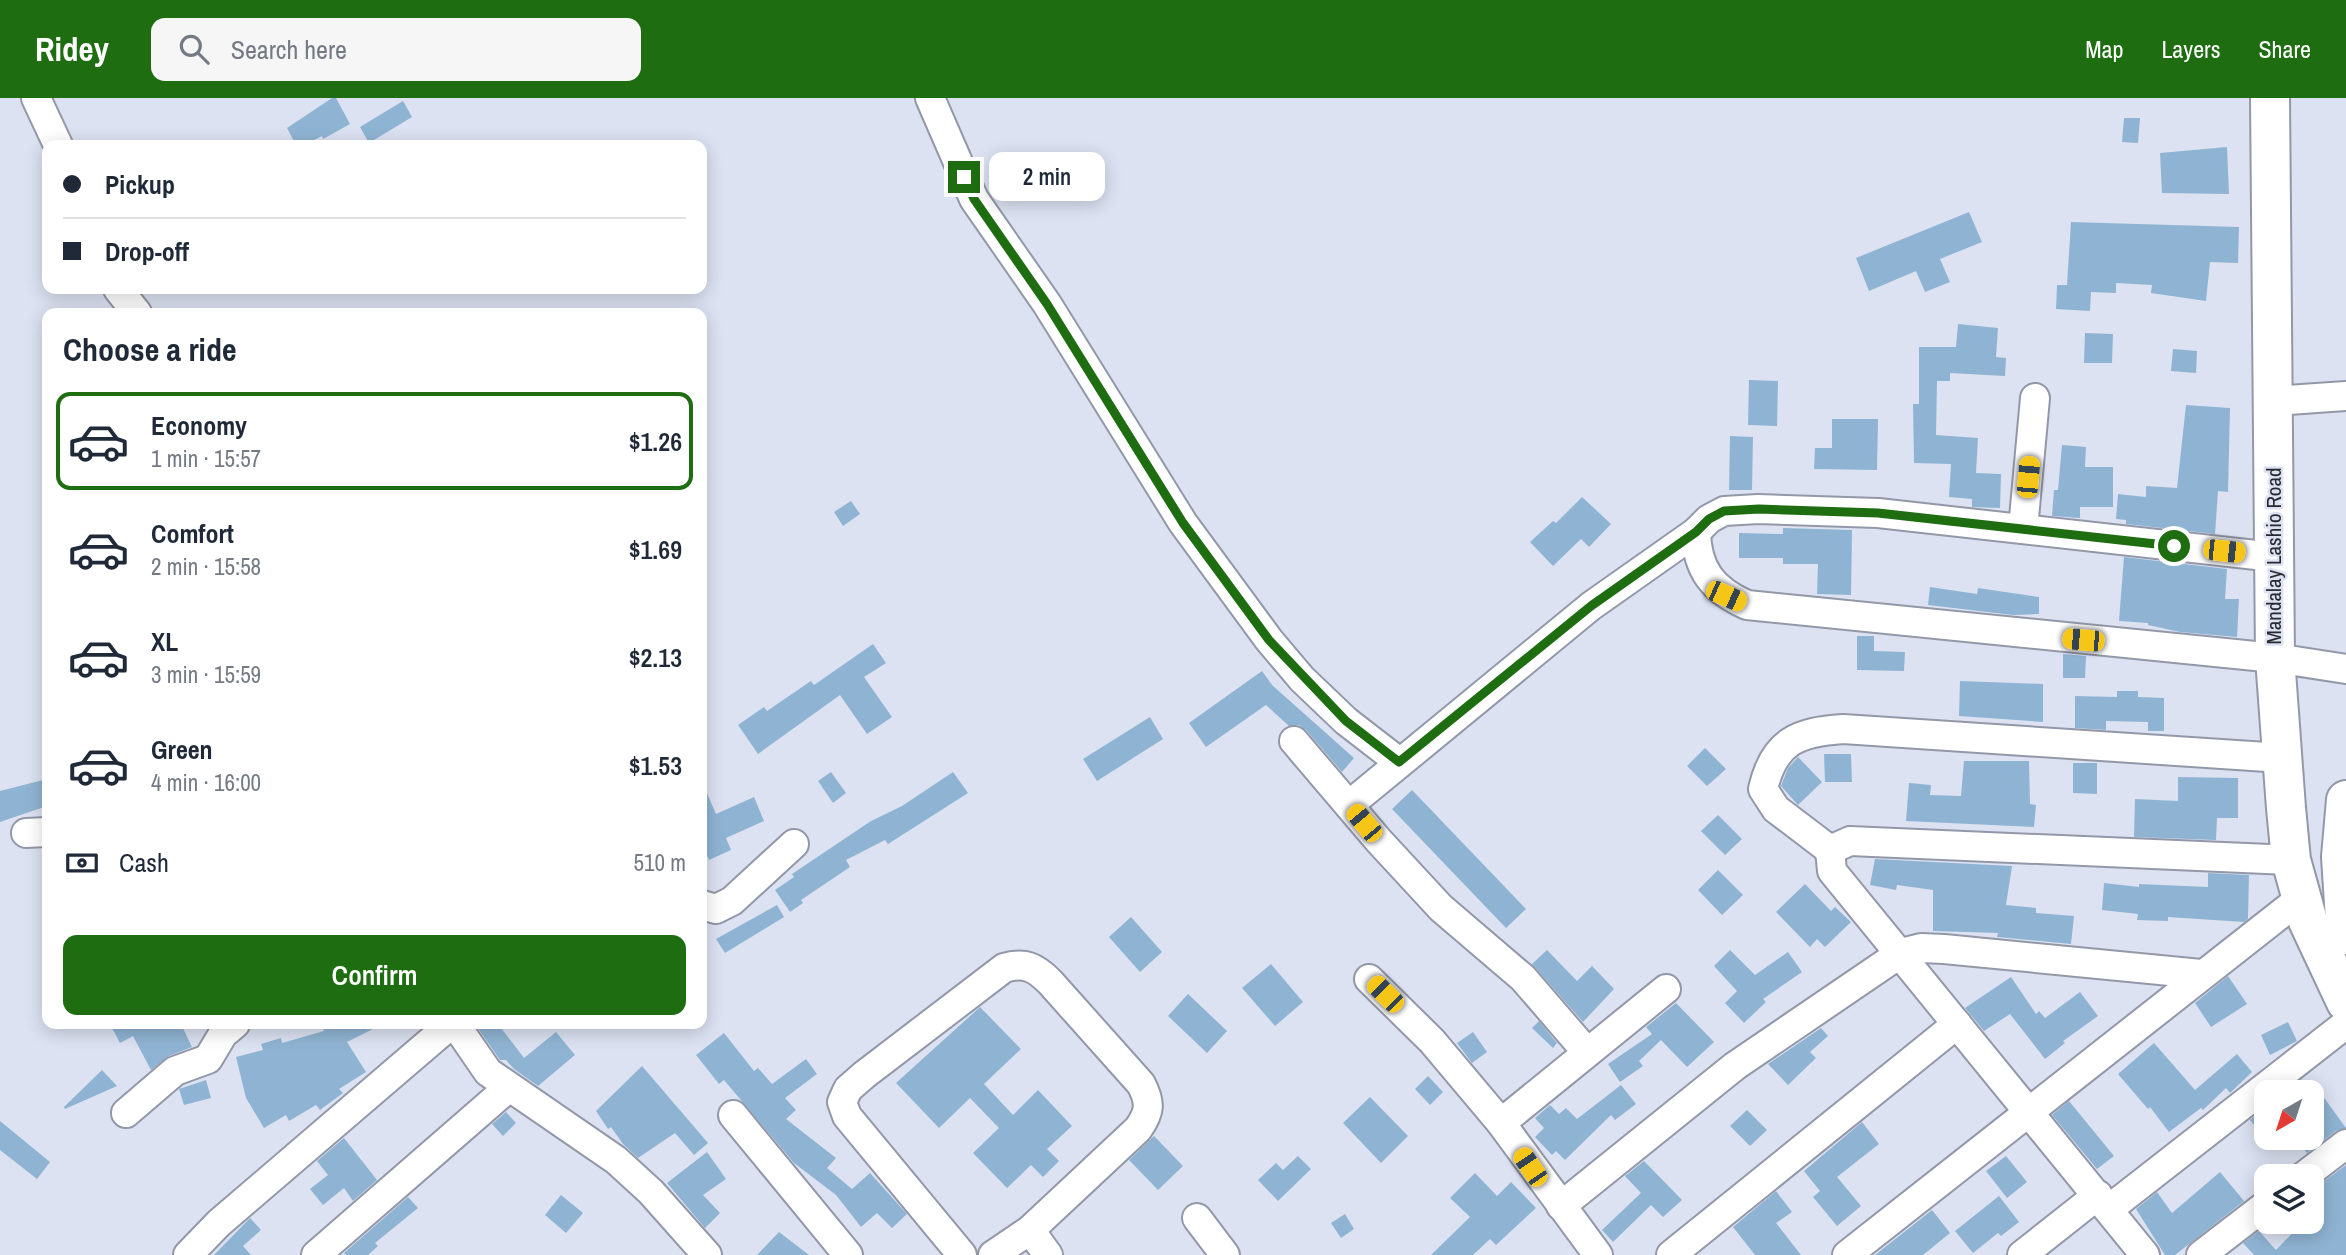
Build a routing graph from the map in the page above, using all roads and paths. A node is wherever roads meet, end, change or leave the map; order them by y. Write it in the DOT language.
graph roads {
  1 [pos="930,98"];
  2 [pos="2270,98"];
  3 [pos="46,102"];
  4 [pos="57,140"];
  5 [pos="122,294"];
  6 [pos="133,308"];
  7 [pos="2346,396"];
  8 [pos="2035,398"];
  9 [pos="2273,401"];
  10 [pos="2023,529"];
  11 [pos="1696,532"];
  12 [pos="2274,557"];
  13 [pos="2275,658"];
  14 [pos="2346,669"];
  15 [pos="1294,741"];
  16 [pos="2282,758"];
  17 [pos="1399,762"];
  18 [pos="2346,800"];
  19 [pos="1349,805"];
  20 [pos="794,844"];
  21 [pos="1830,850"];
  22 [pos="2344,855"];
  23 [pos="2291,860"];
  24 [pos="2301,898"];
  25 [pos="707,906"];
  26 [pos="2346,935"];
  27 [pos="1901,953"];
  28 [pos="2201,974"];
  29 [pos="1369,978"];
  30 [pos="1666,989"];
  31 [pos="2346,1002"];
  32 [pos="1957,1024"];
  33 [pos="2346,1024"];
  34 [pos="229,1029"];
  35 [pos="447,1029"];
  36 [pos="457,1029"];
  37 [pos="1586,1051"];
  38 [pos="509,1088"];
  39 [pos="2029,1111"];
  40 [pos="126,1113"];
  41 [pos="733,1115"];
  42 [pos="1501,1123"];
  43 [pos="2346,1144"];
  44 [pos="2320,1164"];
  45 [pos="2104,1202"];
  46 [pos="1560,1206"];
  47 [pos="2254,1214"];
  48 [pos="1197,1218"];
  49 [pos="1015,1246"];
  50 [pos="188,1255"];
  51 [pos="316,1255"];
  52 [pos="708,1255"];
  53 [pos="848,1255"];
  54 [pos="962,1255"];
  55 [pos="1048,1255"];
  56 [pos="1225,1255"];
  57 [pos="1598,1255"];
  58 [pos="1671,1255"];
  59 [pos="1847,1255"];
  60 [pos="2022,1255"];
  61 [pos="2145,1255"];
  62 [pos="2201,1255"];
  1 -- 17 [label="street"];
  2 -- 9 [label="highway, Mandalay Lashio Road"];
  3 -- 4 [label="street"];
  5 -- 6 [label="street"];
  7 -- 9 [label="street"];
  8 -- 10 [label="street"];
  9 -- 12 [label="highway, Mandalay Lashio Road"];
  10 -- 11 [label="street"];
  10 -- 12 [label="street"];
  11 -- 13 [label="street"];
  11 -- 17 [label="street"];
  12 -- 13 [label="highway, Mandalay Lashio Road"];
  13 -- 14 [label="street"];
  13 -- 16 [label="highway, Mandalay Lashio Road"];
  15 -- 19 [label="street"];
  16 -- 21 [label="street"];
  16 -- 23 [label="highway, Mandalay Lashio Road"];
  17 -- 19 [label="street"];
  18 -- 22 [label="highway"];
  19 -- 37 [label="street"];
  20 -- 25 [label="street"];
  21 -- 23 [label="street"];
  21 -- 27 [label="street"];
  22 -- 26 [label="highway"];
  23 -- 24 [label="highway, Mandalay Lashio Road"];
  24 -- 28 [label="street"];
  24 -- 31 [label="highway, Mandalay Lashio Road"];
  27 -- 28 [label="street"];
  27 -- 32 [label="street"];
  27 -- 46 [label="street"];
  28 -- 39 [label="street"];
  29 -- 42 [label="street"];
  30 -- 37 [label="street"];
  32 -- 39 [label="street"];
  32 -- 58 [label="street"];
  33 -- 45 [label="street"];
  34 -- 40 [label="street"];
  35 -- 50 [label="street"];
  36 -- 38 [label="street"];
  37 -- 42 [label="street"];
  38 -- 51 [label="street"];
  38 -- 52 [label="street"];
  39 -- 45 [label="street"];
  39 -- 59 [label="street"];
  41 -- 53 [label="street"];
  42 -- 46 [label="street"];
  43 -- 44 [label="street"];
  45 -- 60 [label="street"];
  45 -- 61 [label="street"];
  46 -- 57 [label="street"];
  47 -- 62 [label="street"];
  48 -- 56 [label="street"];
  49 -- 54 [label="street"];
  49 -- 55 [label="street"];
}
